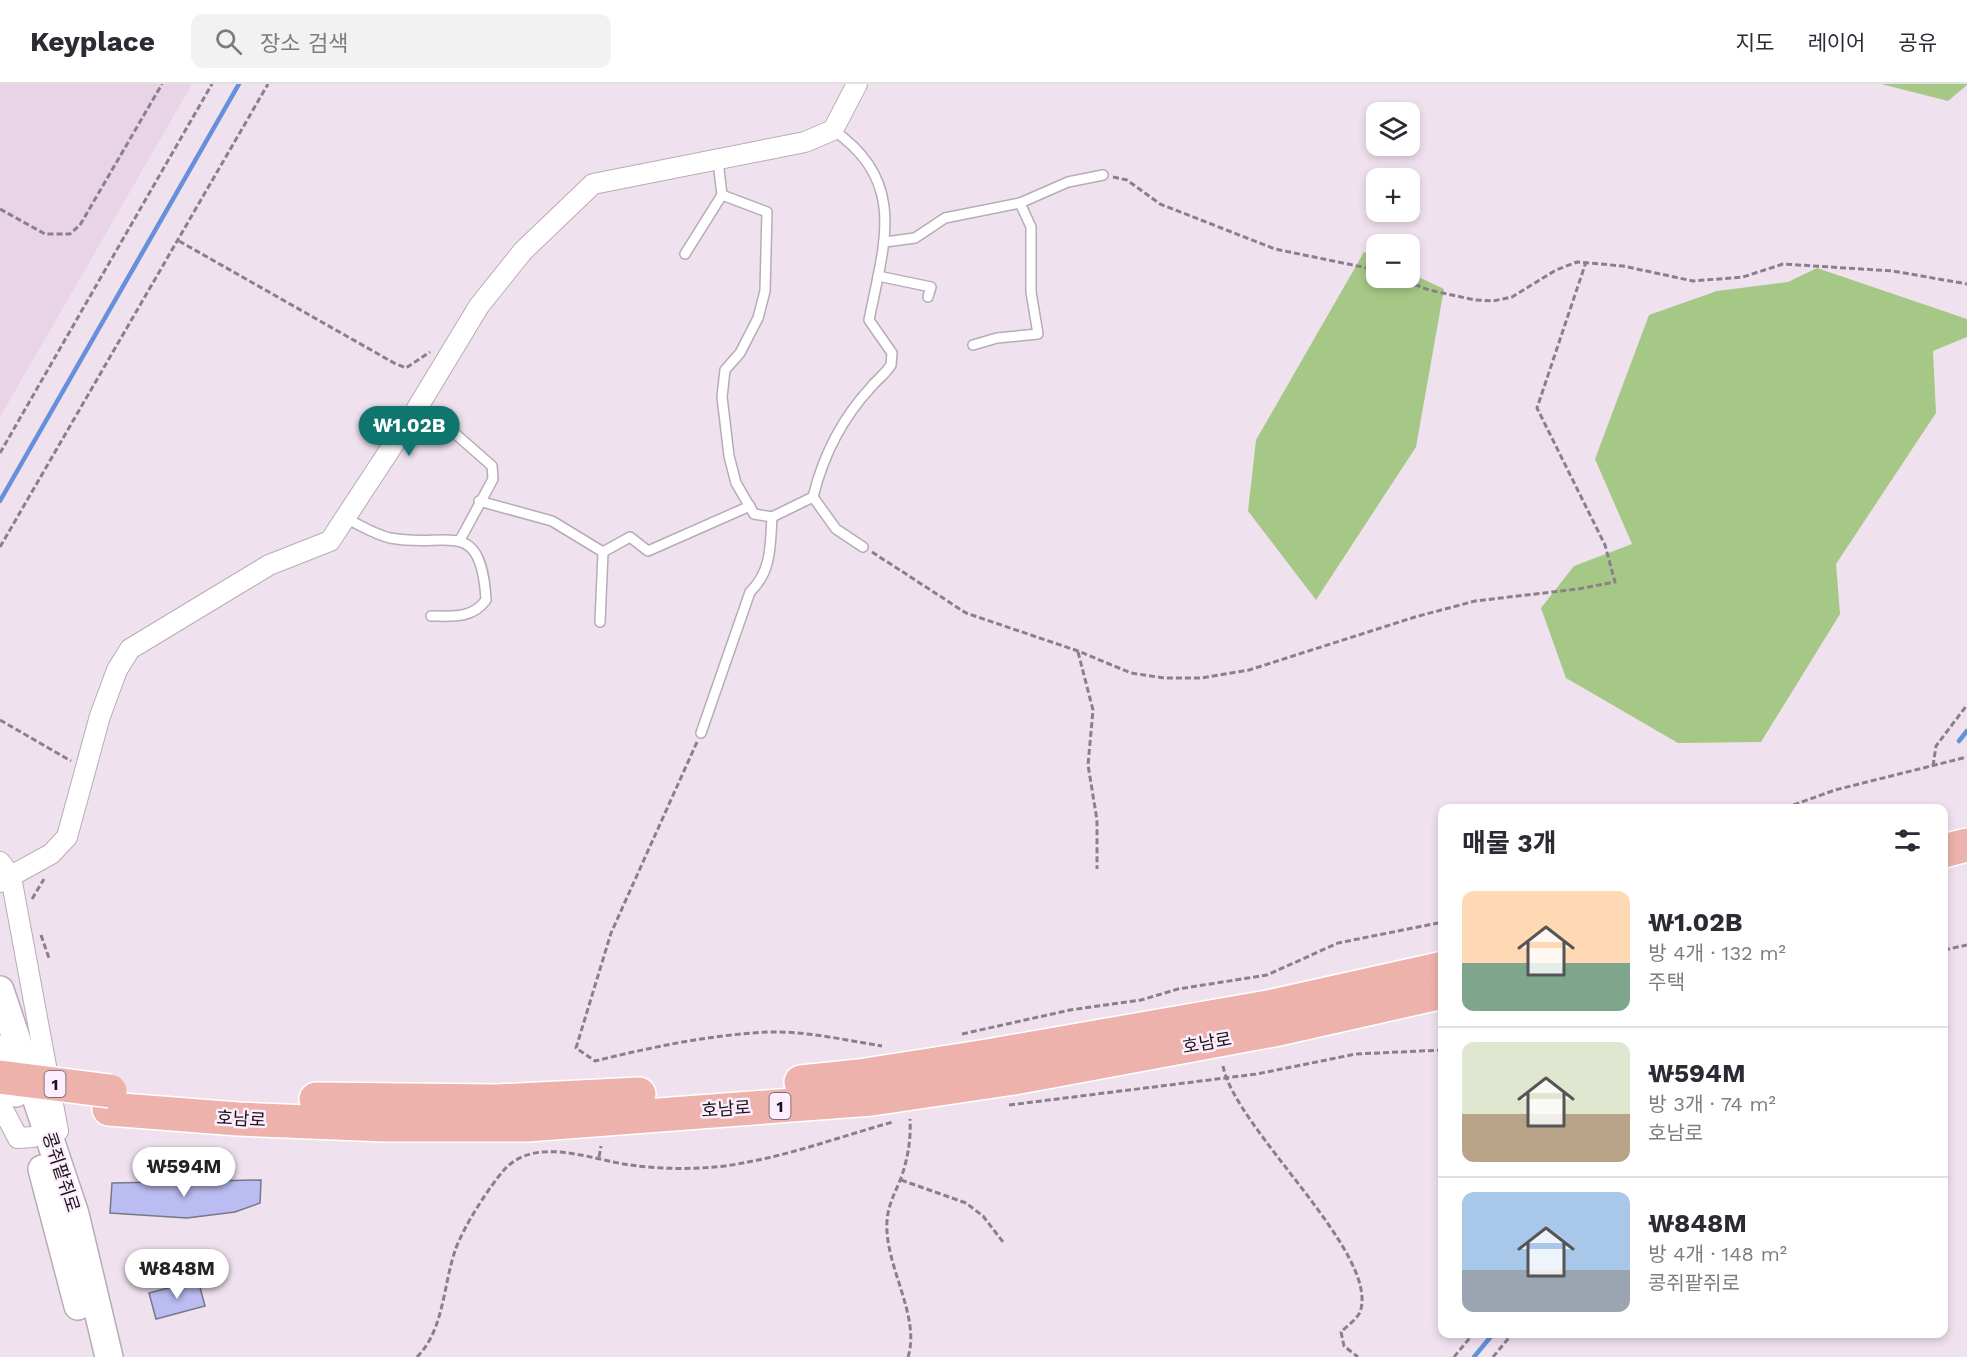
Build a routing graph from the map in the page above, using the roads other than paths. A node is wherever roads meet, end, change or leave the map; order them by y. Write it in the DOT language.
graph roads {
  1 [pos="857,84"];
  2 [pos="832,130"];
  3 [pos="718,161"];
  4 [pos="1103,175"];
  5 [pos="722,195"];
  6 [pos="1020,203"];
  7 [pos="885,242"];
  8 [pos="685,254"];
  9 [pos="878,276"];
  10 [pos="928,297"];
  11 [pos="972,345"];
  12 [pos="416,410"];
  13 [pos="813,497"];
  14 [pos="479,501"];
  15 [pos="750,506"];
  16 [pos="772,517"];
  17 [pos="347,519"];
  18 [pos="460,540"];
  19 [pos="863,547"];
  20 [pos="603,552"];
  21 [pos="431,616"];
  22 [pos="600,622"];
  23 [pos="701,733"];
  24 [pos="1967,845"];
  25 [pos="1948,850"];
  26 [pos="1967,868"];
  27 [pos="1948,873"];
  28 [pos="4,874"];
  29 [pos="1438,969"];
  30 [pos="0,990"];
  31 [pos="1438,993"];
  32 [pos="0,1049"];
  33 [pos="0,1077"];
  34 [pos="0,1098"];
  35 [pos="109,1100"];
  36 [pos="0,1104"];
  37 [pos="40,1137"];
  38 [pos="91,1357"];
  39 [pos="108,1357"];
  1 -- 2 [label="street"];
  2 -- 3 [label="street"];
  2 -- 7 [label="lane"];
  3 -- 5 [label="lane"];
  3 -- 12 [label="street"];
  4 -- 6 [label="lane"];
  5 -- 8 [label="lane"];
  5 -- 15 [label="lane"];
  6 -- 7 [label="lane"];
  6 -- 11 [label="lane"];
  7 -- 9 [label="lane"];
  9 -- 10 [label="lane"];
  9 -- 13 [label="lane"];
  12 -- 14 [label="lane"];
  12 -- 17 [label="street"];
  13 -- 16 [label="lane"];
  13 -- 19 [label="lane"];
  14 -- 18 [label="lane"];
  14 -- 20 [label="lane"];
  15 -- 16 [label="lane"];
  15 -- 20 [label="lane"];
  16 -- 23 [label="lane"];
  17 -- 18 [label="lane"];
  17 -- 28 [label="street"];
  18 -- 21 [label="lane"];
  20 -- 22 [label="lane"];
  24 -- 25 [label="highway"];
  26 -- 27 [label="highway"];
  28 -- 37 [label="street"];
  29 -- 35 [label="highway, 호남로 / 1"];
  30 -- 37 [label="main road, 콩쥐팥쥐로"];
  31 -- 35 [label="highway, 호남로 / 1"];
  32 -- 37 [label="main road, 콩쥐팥쥐로"];
  33 -- 35 [label="highway, 호남로 / 1, bridge"];
  34 -- 35 [label="highway, 호남로 / 1"];
  36 -- 37 [label="street"];
  37 -- 38 [label="main road, 콩쥐팥쥐로"];
  37 -- 39 [label="main road, 콩쥐팥쥐로"];
}
